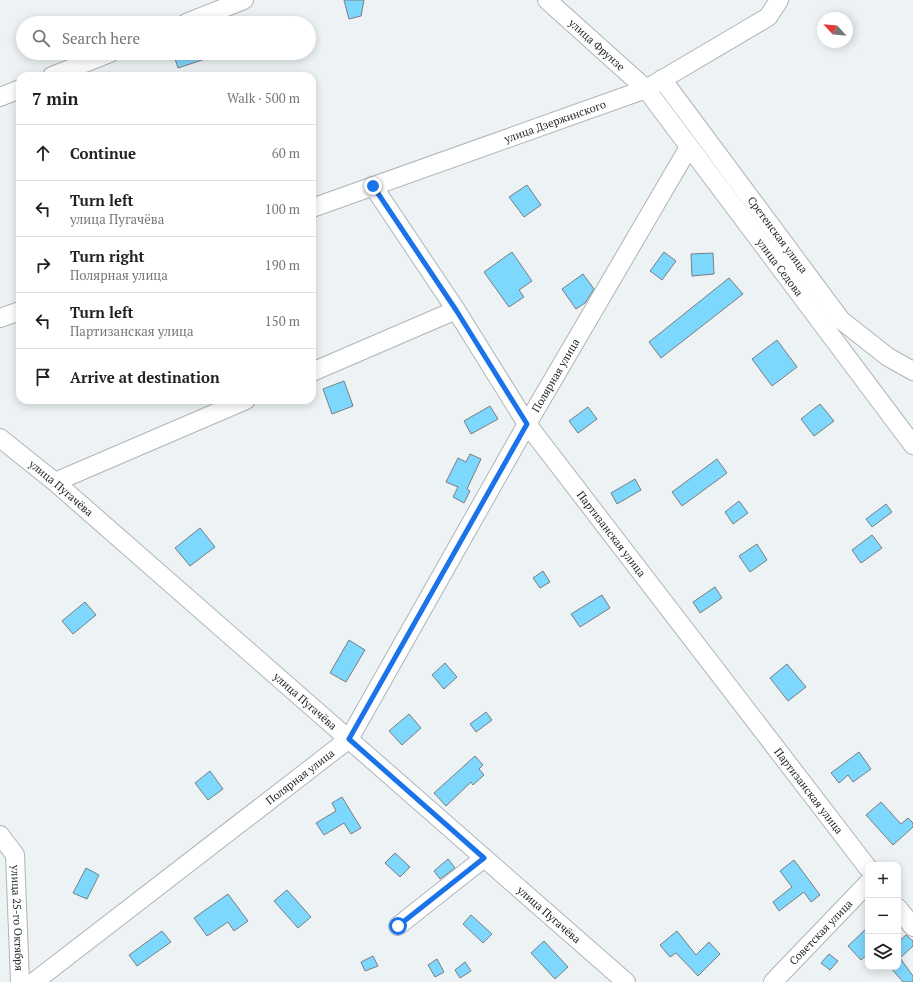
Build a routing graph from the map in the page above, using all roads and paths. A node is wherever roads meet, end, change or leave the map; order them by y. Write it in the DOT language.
graph roads {
  1 [pos="244,0"];
  2 [pos="547,0"];
  3 [pos="779,0"];
  4 [pos="204,16"];
  5 [pos="92,60"];
  6 [pos="62,72"];
  7 [pos="662,79"];
  8 [pos="646,89"];
  9 [pos="16,90"];
  10 [pos="0,96"];
  11 [pos="689,147"];
  12 [pos="373,186"];
  13 [pos="316,207"];
  14 [pos="456,310"];
  15 [pos="16,312"];
  16 [pos="0,318"];
  17 [pos="316,370"];
  18 [pos="913,371"];
  19 [pos="237,404"];
  20 [pos="527,424"];
  21 [pos="0,438"];
  22 [pos="913,445"];
  23 [pos="55,482"];
  24 [pos="349,739"];
  25 [pos="0,835"];
  26 [pos="484,858"];
  27 [pos="865,864"];
  28 [pos="865,886"];
  29 [pos="901,912"];
  30 [pos="398,926"];
  31 [pos="913,927"];
  32 [pos="20,982"];
  33 [pos="34,982"];
  34 [pos="626,982"];
  35 [pos="773,982"];
  1 -- 4 [label="street"];
  2 -- 8 [label="street, улица Фрунзе"];
  3 -- 7 [label="street, улица Дзержинского"];
  5 -- 6 [label="street"];
  7 -- 8 [label="street, улица Дзержинского"];
  7 -- 18 [label="street, Сретенская улица"];
  8 -- 11 [label="street, улица Седова"];
  8 -- 12 [label="street, улица Дзержинского"];
  9 -- 10 [label="street"];
  11 -- 20 [label="street, Полярная улица"];
  11 -- 22 [label="street, улица Седова"];
  12 -- 13 [label="street, улица Дзержинского"];
  12 -- 14 [label="street, Партизанская улица"];
  14 -- 17 [label="street"];
  14 -- 20 [label="street, Партизанская улица"];
  15 -- 16 [label="street"];
  19 -- 23 [label="street"];
  20 -- 24 [label="street, Полярная улица"];
  20 -- 27 [label="street, Партизанская улица"];
  21 -- 23 [label="street, улица Пугачёва"];
  23 -- 24 [label="street, улица Пугачёва"];
  24 -- 26 [label="street, улица Пугачёва"];
  24 -- 33 [label="street, Полярная улица"];
  25 -- 32 [label="street, улица 25-го Октября"];
  26 -- 30 [label="street"];
  26 -- 34 [label="street, улица Пугачёва"];
  28 -- 35 [label="street, Советская улица"];
  29 -- 31 [label="street"];
}
